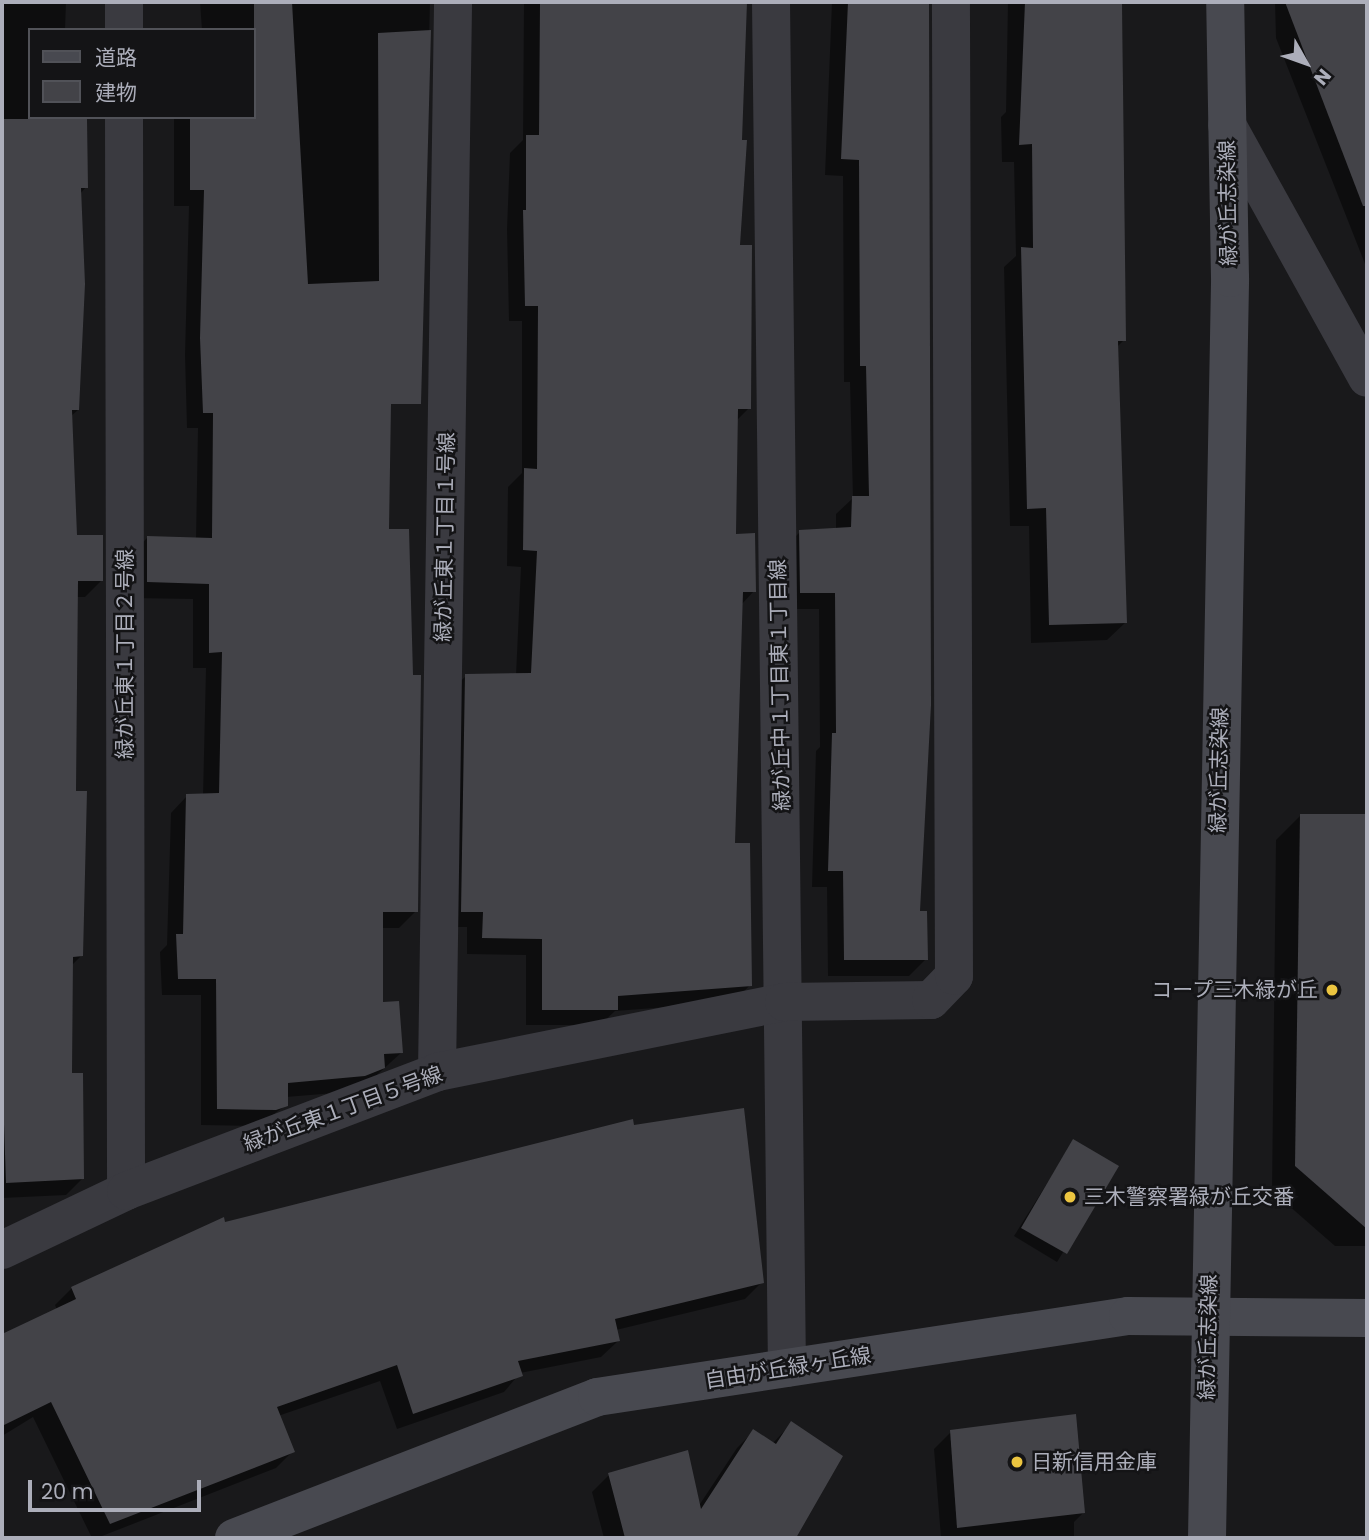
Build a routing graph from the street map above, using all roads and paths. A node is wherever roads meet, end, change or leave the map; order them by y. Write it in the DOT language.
graph roads {
  1 [pos="124,2"];
  2 [pos="453,2"];
  3 [pos="771,2"];
  4 [pos="951,2"];
  5 [pos="1225,2"];
  6 [pos="124,28"];
  7 [pos="124,119"];
  8 [pos="1227,125"];
  9 [pos="1367,378"];
  10 [pos="784,1002"];
  11 [pos="437,1072"];
  12 [pos="126,1191"];
  13 [pos="2,1250"];
  14 [pos="1208,1317"];
  15 [pos="1367,1318"];
  16 [pos="787,1368"];
  17 [pos="234,1538"];
  18 [pos="1207,1538"];
  1 -- 6 [label="street"];
  2 -- 11 [label="street, 緑が丘東１丁目１号線"];
  3 -- 10 [label="street, 緑が丘中１丁目東１丁目線"];
  4 -- 10 [label="street, 緑が丘東１丁目５号線"];
  5 -- 8 [label="street, 緑が丘志染線"];
  7 -- 12 [label="street, 緑が丘東１丁目２号線"];
  8 -- 9 [label="street"];
  8 -- 14 [label="street, 緑が丘志染線"];
  10 -- 11 [label="street, 緑が丘東１丁目５号線"];
  10 -- 16 [label="street, 緑が丘中１丁目東１丁目線"];
  11 -- 12 [label="street, 緑が丘東１丁目５号線"];
  12 -- 13 [label="street, 緑が丘東１丁目５号線"];
  14 -- 15 [label="street, 自由が丘緑ヶ丘線"];
  14 -- 16 [label="street, 自由が丘緑ヶ丘線"];
  14 -- 18 [label="street, 緑が丘志染線"];
  16 -- 17 [label="street, 自由が丘緑ヶ丘線"];
}
